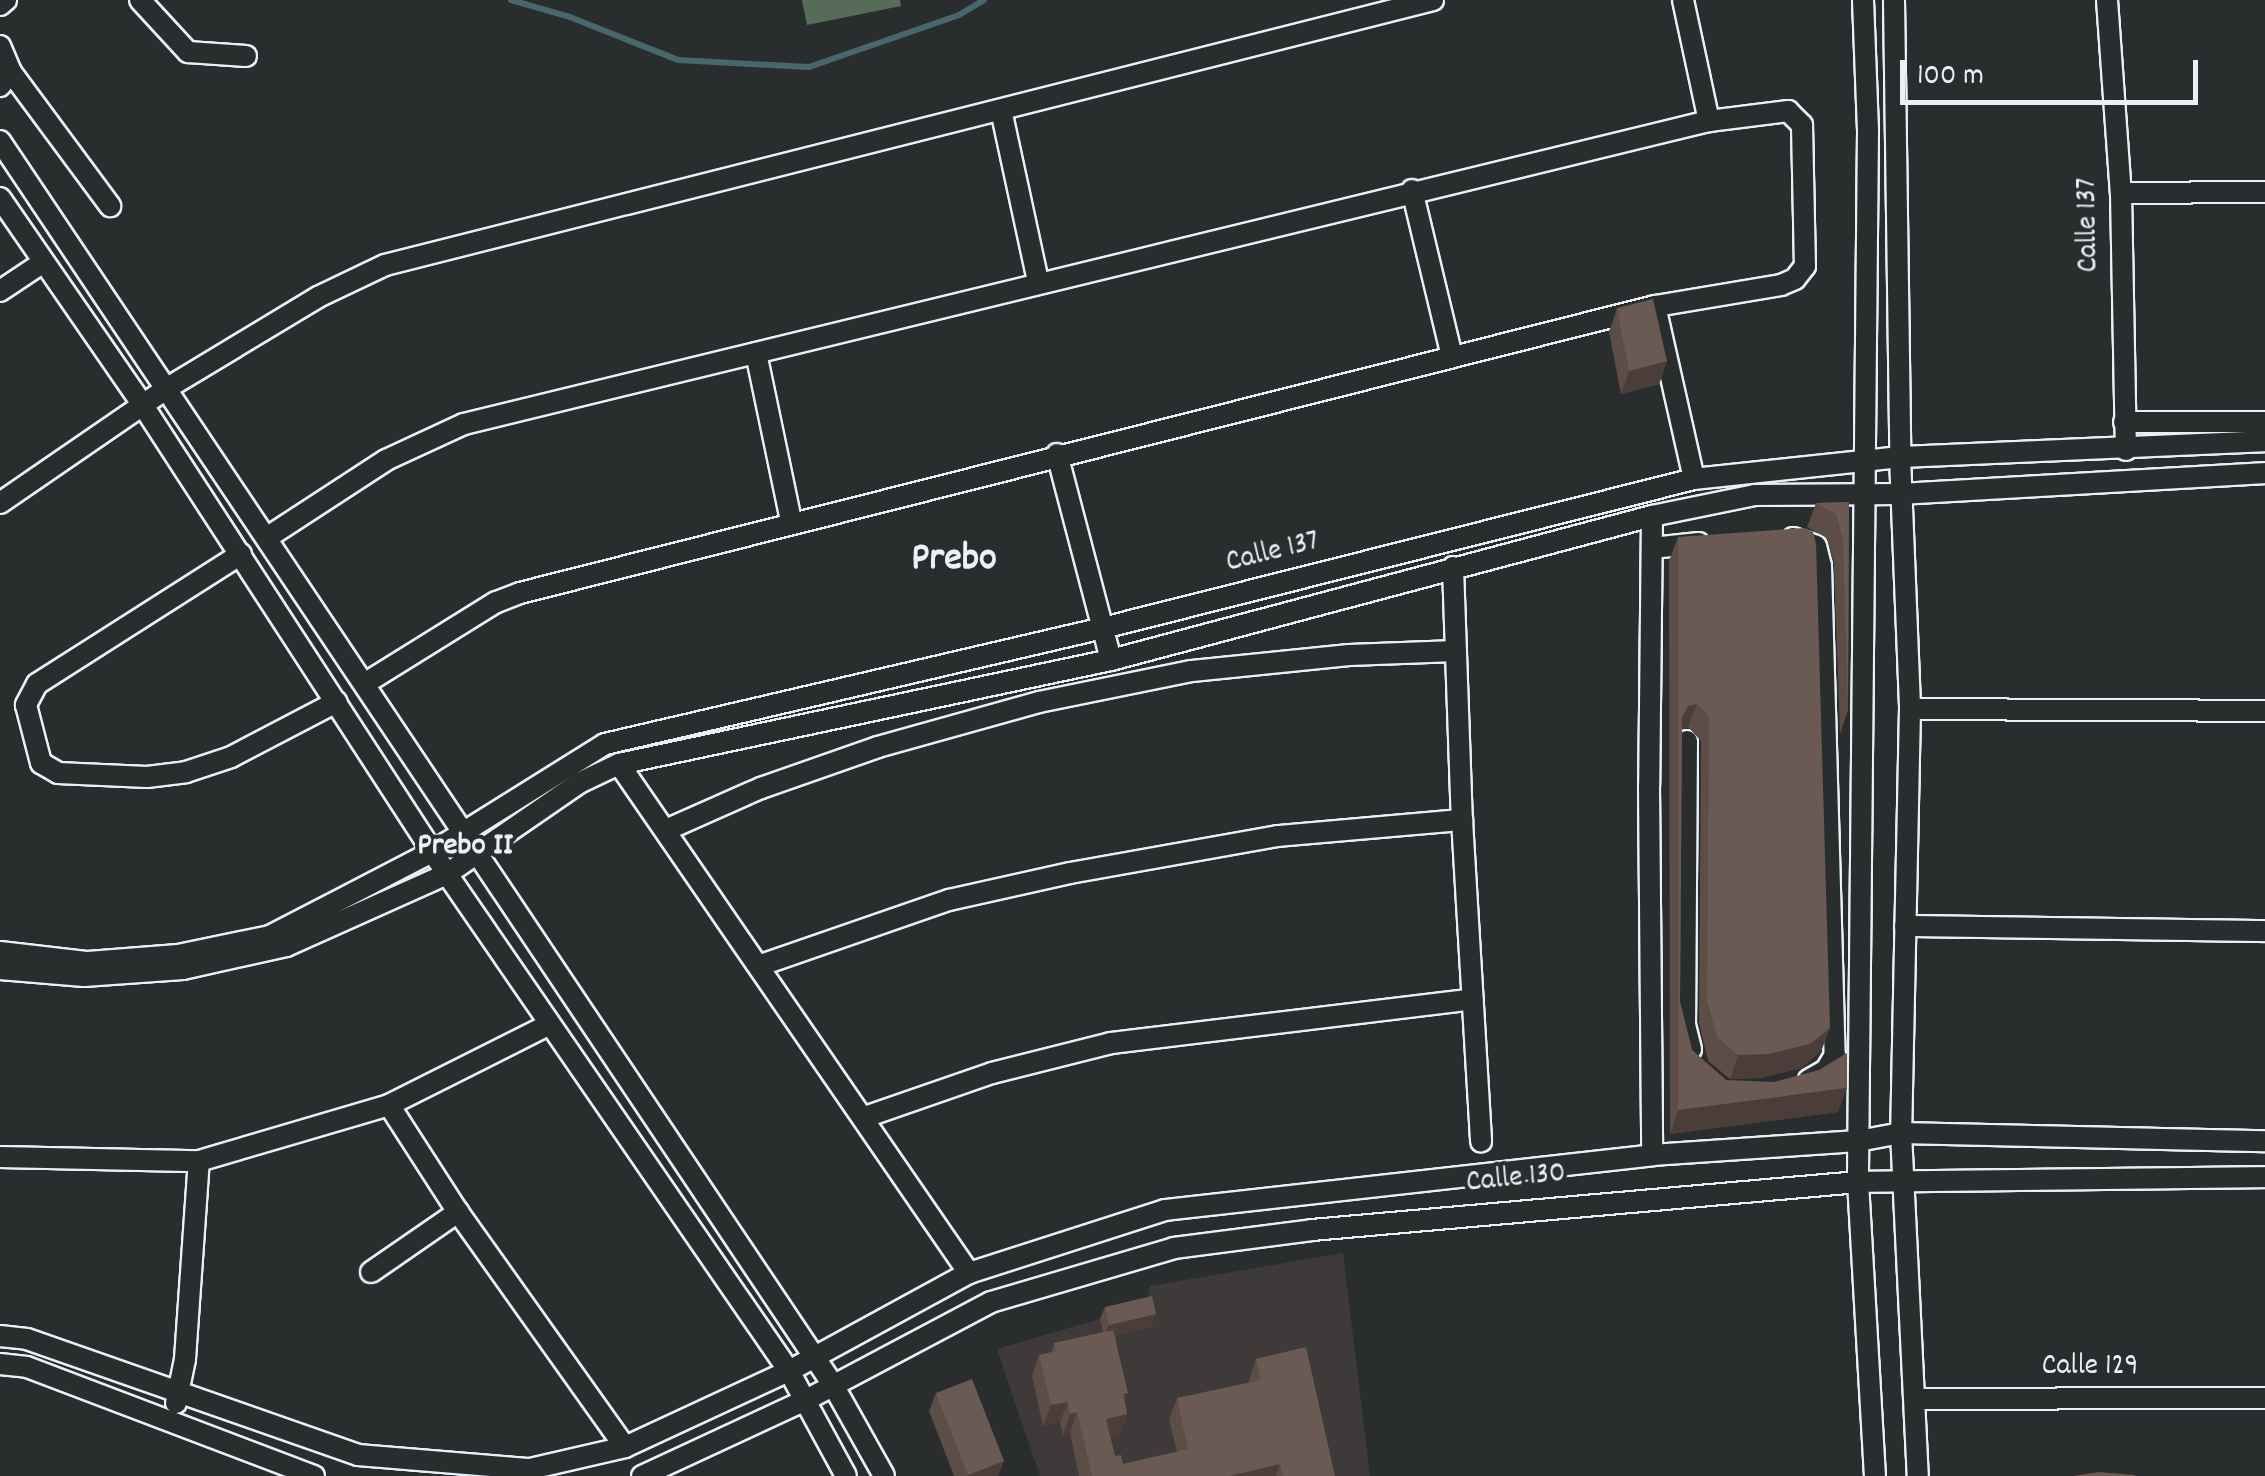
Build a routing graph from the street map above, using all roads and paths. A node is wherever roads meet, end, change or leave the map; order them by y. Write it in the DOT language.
graph roads {
  1 [pos="6,0"];
  2 [pos="140,0"];
  3 [pos="1434,0"];
  4 [pos="1684,0"];
  5 [pos="1863,0"];
  6 [pos="1894,0"];
  7 [pos="2107,0"];
  8 [pos="0,6"];
  9 [pos="0,46"];
  10 [pos="246,56"];
  11 [pos="5,79"];
  12 [pos="1001,110"];
  13 [pos="1709,121"];
  14 [pos="0,141"];
  15 [pos="1412,190"];
  16 [pos="2265,192"];
  17 [pos="2122,193"];
  18 [pos="0,198"];
  19 [pos="110,206"];
  20 [pos="42,263"];
  21 [pos="1038,281"];
  22 [pos="0,291"];
  23 [pos="1655,306"];
  24 [pos="756,353"];
  25 [pos="1452,357"];
  26 [pos="168,387"];
  27 [pos="142,404"];
  28 [pos="2124,422"];
  29 [pos="2265,422"];
  30 [pos="2265,441"];
  31 [pos="2126,450"];
  32 [pos="1057,454"];
  33 [pos="1900,457"];
  34 [pos="1863,460"];
  35 [pos="2265,473"];
  36 [pos="1694,479"];
  37 [pos="1901,494"];
  38 [pos="1866,495"];
  39 [pos="0,502"];
  40 [pos="1652,516"];
  41 [pos="791,521"];
  42 [pos="268,538"];
  43 [pos="1764,540"];
  44 [pos="1713,543"];
  45 [pos="1652,548"];
  46 [pos="241,554"];
  47 [pos="1453,567"];
  48 [pos="1102,628"];
  49 [pos="1456,651"];
  50 [pos="1111,660"];
  51 [pos="366,683"];
  52 [pos="336,702"];
  53 [pos="1910,709"];
  54 [pos="2265,711"];
  55 [pos="1688,741"];
  56 [pos="619,764"];
  57 [pos="1462,820"];
  58 [pos="666,830"];
  59 [pos="465,832"];
  60 [pos="432,852"];
  61 [pos="480,856"];
  62 [pos="447,874"];
  63 [pos="1905,926"];
  64 [pos="2265,932"];
  65 [pos="0,952"];
  66 [pos="761,965"];
  67 [pos="0,969"];
  68 [pos="1472,999"];
  69 [pos="550,1024"];
  70 [pos="1696,1068"];
  71 [pos="1792,1085"];
  72 [pos="390,1105"];
  73 [pos="865,1117"];
  74 [pos="1902,1133"];
  75 [pos="1482,1140"];
  76 [pos="2236,1140"];
  77 [pos="1858,1141"];
  78 [pos="2265,1141"];
  79 [pos="1652,1155"];
  80 [pos="0,1157"];
  81 [pos="198,1161"];
  82 [pos="2232,1176"];
  83 [pos="2265,1177"];
  84 [pos="1907,1180"];
  85 [pos="1858,1182"];
  86 [pos="458,1212"];
  87 [pos="371,1272"];
  88 [pos="970,1273"];
  89 [pos="0,1336"];
  90 [pos="814,1356"];
  91 [pos="0,1364"];
  92 [pos="789,1371"];
  93 [pos="833,1385"];
  94 [pos="178,1392"];
  95 [pos="1915,1398"];
  96 [pos="2265,1398"];
  97 [pos="806,1400"];
  98 [pos="170,1422"];
  99 [pos="625,1447"];
  100 [pos="314,1476"];
  101 [pos="642,1476"];
  102 [pos="846,1476"];
  103 [pos="884,1476"];
  104 [pos="1875,1476"];
  105 [pos="1918,1476"];
  1 -- 8 [label="street"];
  2 -- 10 [label="street"];
  3 -- 12 [label="street"];
  4 -- 13 [label="street"];
  5 -- 34 [label="street"];
  6 -- 33 [label="street"];
  7 -- 17 [label="street, Calle 137"];
  9 -- 11 [label="street"];
  11 -- 19 [label="street"];
  12 -- 21 [label="street"];
  12 -- 26 [label="street"];
  13 -- 15 [label="street"];
  13 -- 23 [label="street"];
  14 -- 26 [label="street"];
  15 -- 21 [label="street"];
  15 -- 25 [label="street"];
  16 -- 17 [label="street"];
  17 -- 28 [label="street, Calle 137"];
  18 -- 20 [label="street"];
  20 -- 22 [label="street"];
  20 -- 27 [label="street"];
  21 -- 24 [label="street"];
  23 -- 25 [label="street"];
  23 -- 36 [label="street"];
  24 -- 41 [label="street"];
  24 -- 42 [label="street"];
  25 -- 32 [label="street"];
  26 -- 27 [label="street"];
  26 -- 42 [label="street"];
  27 -- 39 [label="street"];
  27 -- 46 [label="street"];
  28 -- 29 [label="street"];
  28 -- 31 [label="street, Calle 137"];
  30 -- 31 [label="street, Calle 137"];
  31 -- 33 [label="street, Calle 137"];
  32 -- 41 [label="street"];
  32 -- 48 [label="street"];
  33 -- 34 [label="street, Calle 137"];
  33 -- 37 [label="street"];
  34 -- 36 [label="street, Calle 137"];
  34 -- 38 [label="street"];
  35 -- 37 [label="street"];
  36 -- 48 [label="street, Calle 137"];
  37 -- 38 [label="street"];
  37 -- 53 [label="street"];
  38 -- 40 [label="street"];
  38 -- 77 [label="street"];
  40 -- 45 [label="street"];
  40 -- 47 [label="street"];
  41 -- 51 [label="street"];
  42 -- 51 [label="street"];
  43 -- 71 [label="street"];
  44 -- 45 [label="street"];
  45 -- 79 [label="street"];
  46 -- 52 [label="street"];
  46 -- 52 [label="street"];
  47 -- 49 [label="street"];
  47 -- 50 [label="street"];
  48 -- 50 [label="street"];
  48 -- 59 [label="street, Calle 137"];
  49 -- 57 [label="street"];
  49 -- 58 [label="street"];
  50 -- 56 [label="street"];
  51 -- 59 [label="street"];
  52 -- 60 [label="street"];
  53 -- 54 [label="street"];
  53 -- 63 [label="street"];
  55 -- 70 [label="street"];
  56 -- 58 [label="street"];
  56 -- 61 [label="street"];
  57 -- 66 [label="street"];
  57 -- 68 [label="street"];
  58 -- 66 [label="street"];
  59 -- 60 [label="street, Calle 137"];
  59 -- 61 [label="street"];
  60 -- 62 [label="street"];
  60 -- 65 [label="street, Calle 137"];
  61 -- 62 [label="street"];
  61 -- 90 [label="street"];
  62 -- 67 [label="street"];
  62 -- 69 [label="street"];
  63 -- 64 [label="street"];
  63 -- 74 [label="street"];
  66 -- 73 [label="street"];
  68 -- 73 [label="street"];
  68 -- 75 [label="street"];
  69 -- 72 [label="street"];
  69 -- 92 [label="street"];
  72 -- 81 [label="street"];
  72 -- 86 [label="street"];
  73 -- 88 [label="street"];
  74 -- 76 [label="street, Calle 130"];
  74 -- 77 [label="street, Calle 130"];
  74 -- 84 [label="street"];
  76 -- 78 [label="street, Calle 130"];
  76 -- 82 [label="street"];
  77 -- 79 [label="street, Calle 130"];
  77 -- 85 [label="street"];
  79 -- 88 [label="street, Calle 130"];
  80 -- 81 [label="street"];
  81 -- 94 [label="street"];
  82 -- 83 [label="street, Calle 130"];
  82 -- 84 [label="street, Calle 130"];
  84 -- 85 [label="street, Calle 130"];
  84 -- 95 [label="street"];
  85 -- 93 [label="street, Calle 130"];
  85 -- 104 [label="street"];
  86 -- 87 [label="street"];
  86 -- 99 [label="street"];
  88 -- 90 [label="street, Calle 130"];
  89 -- 94 [label="street, Calle 130"];
  90 -- 92 [label="street, Calle 130"];
  90 -- 93 [label="street"];
  91 -- 98 [label="street"];
  92 -- 97 [label="street"];
  92 -- 99 [label="street, Calle 130"];
  93 -- 97 [label="street, Calle 130"];
  93 -- 103 [label="street"];
  94 -- 98 [label="street"];
  94 -- 99 [label="street, Calle 130"];
  95 -- 96 [label="street, Calle 129"];
  95 -- 105 [label="street"];
  97 -- 101 [label="street, Calle 130"];
  97 -- 102 [label="street"];
  98 -- 100 [label="street"];
}
